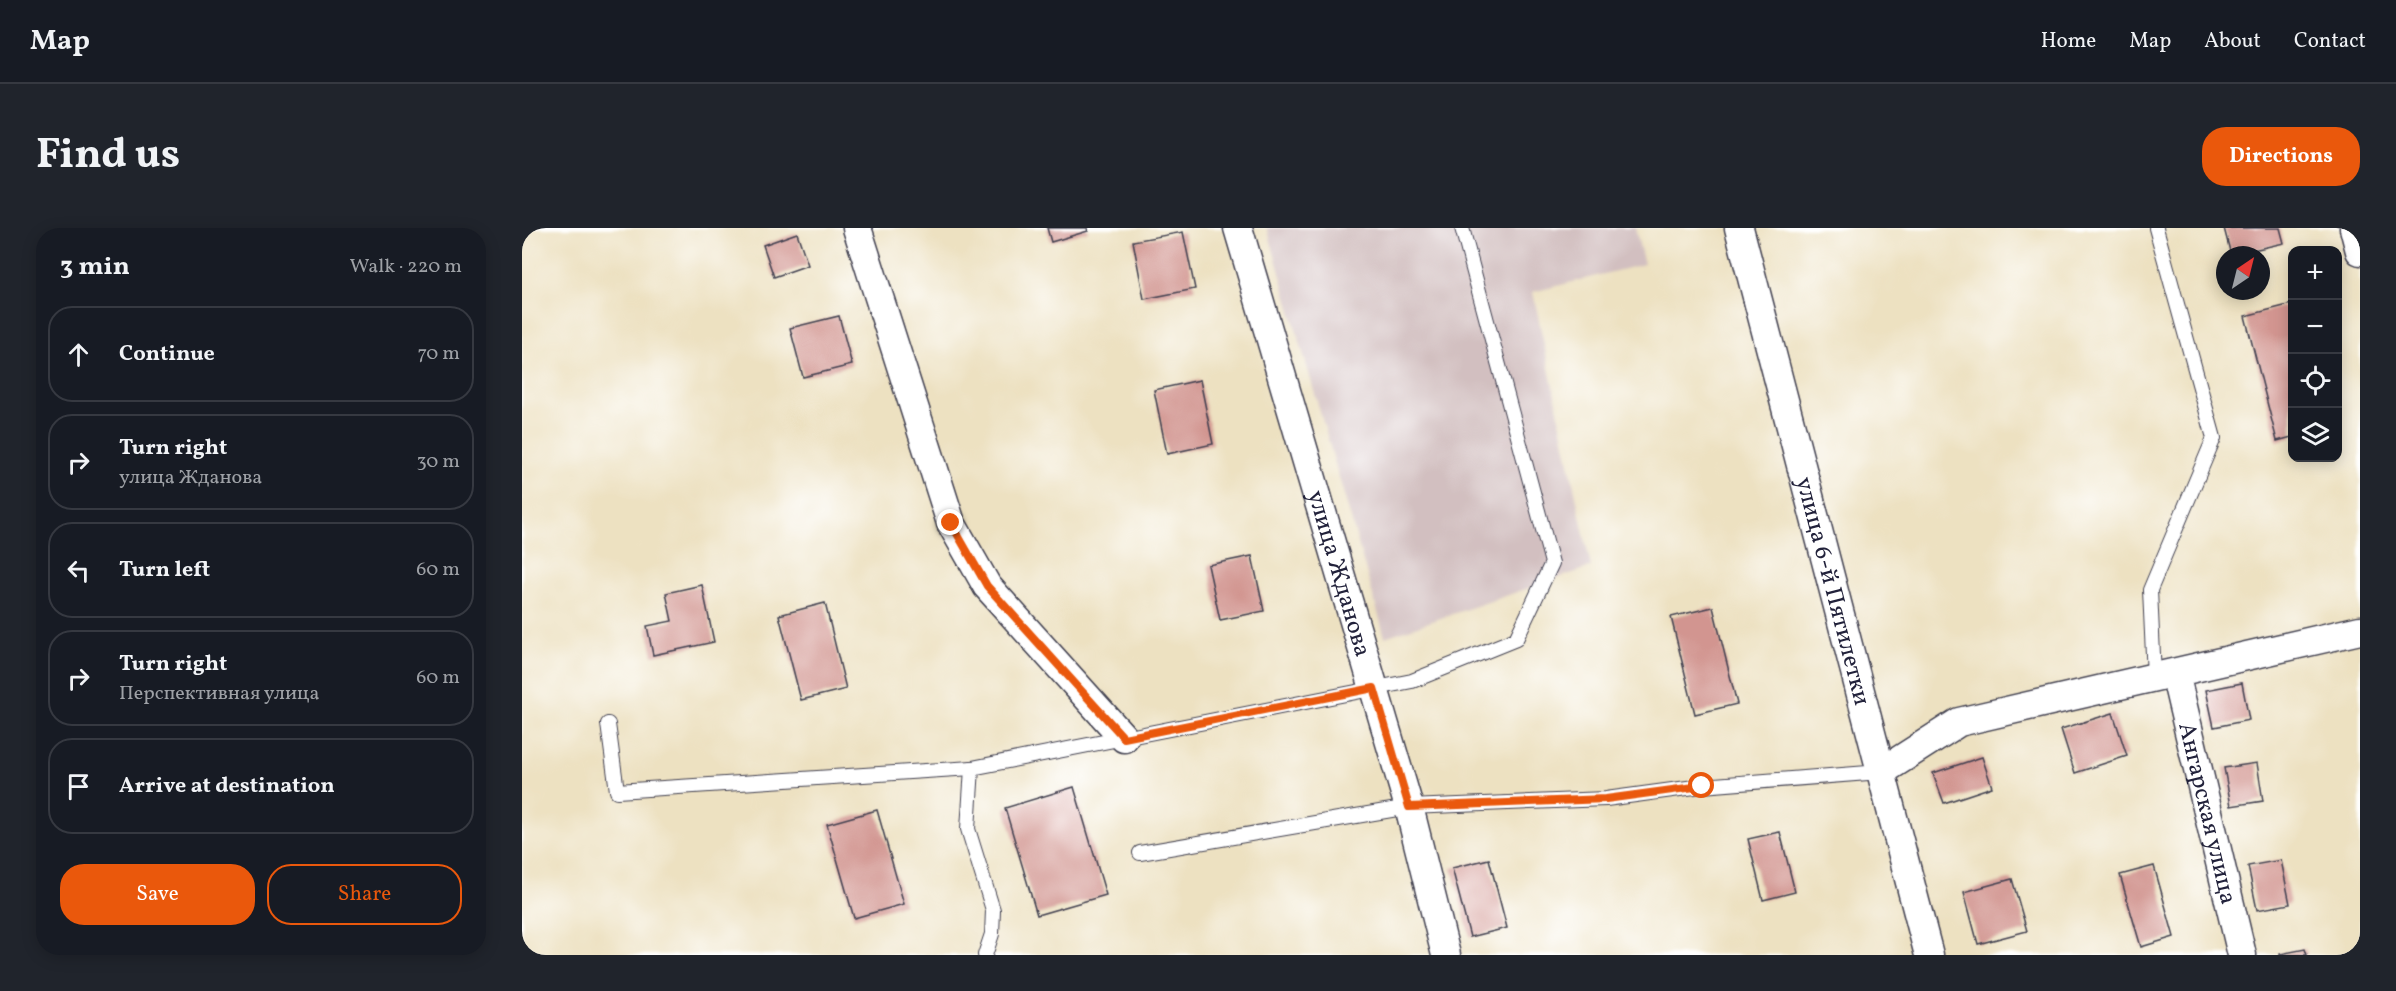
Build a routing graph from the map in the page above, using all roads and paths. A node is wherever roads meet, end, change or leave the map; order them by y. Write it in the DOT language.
graph roads {
  1 [pos="857,228"];
  2 [pos="1238,228"];
  3 [pos="1462,228"];
  4 [pos="1739,228"];
  5 [pos="2156,228"];
  6 [pos="2354,228"];
  7 [pos="2360,251"];
  8 [pos="2360,630"];
  9 [pos="2165,675"];
  10 [pos="1374,688"];
  11 [pos="608,724"];
  12 [pos="1124,738"];
  13 [pos="972,768"];
  14 [pos="1881,772"];
  15 [pos="1409,807"];
  16 [pos="1140,853"];
  17 [pos="985,955"];
  18 [pos="1446,955"];
  19 [pos="1929,955"];
  20 [pos="2242,955"];
  1 -- 12 [label="street"];
  2 -- 10 [label="street, улица Жданова"];
  3 -- 10 [label="lane"];
  4 -- 14 [label="street, улица 6-й Пятилетки"];
  5 -- 9 [label="lane"];
  6 -- 7 [label="street"];
  8 -- 9 [label="street"];
  9 -- 14 [label="street"];
  9 -- 20 [label="street, Ангарская улица"];
  10 -- 12 [label="lane"];
  10 -- 15 [label="street, улица Жданова"];
  11 -- 13 [label="lane"];
  12 -- 13 [label="lane"];
  13 -- 17 [label="lane"];
  14 -- 15 [label="lane"];
  14 -- 19 [label="street, улица 6-й Пятилетки"];
  15 -- 16 [label="lane"];
  15 -- 18 [label="street, улица Жданова"];
}
